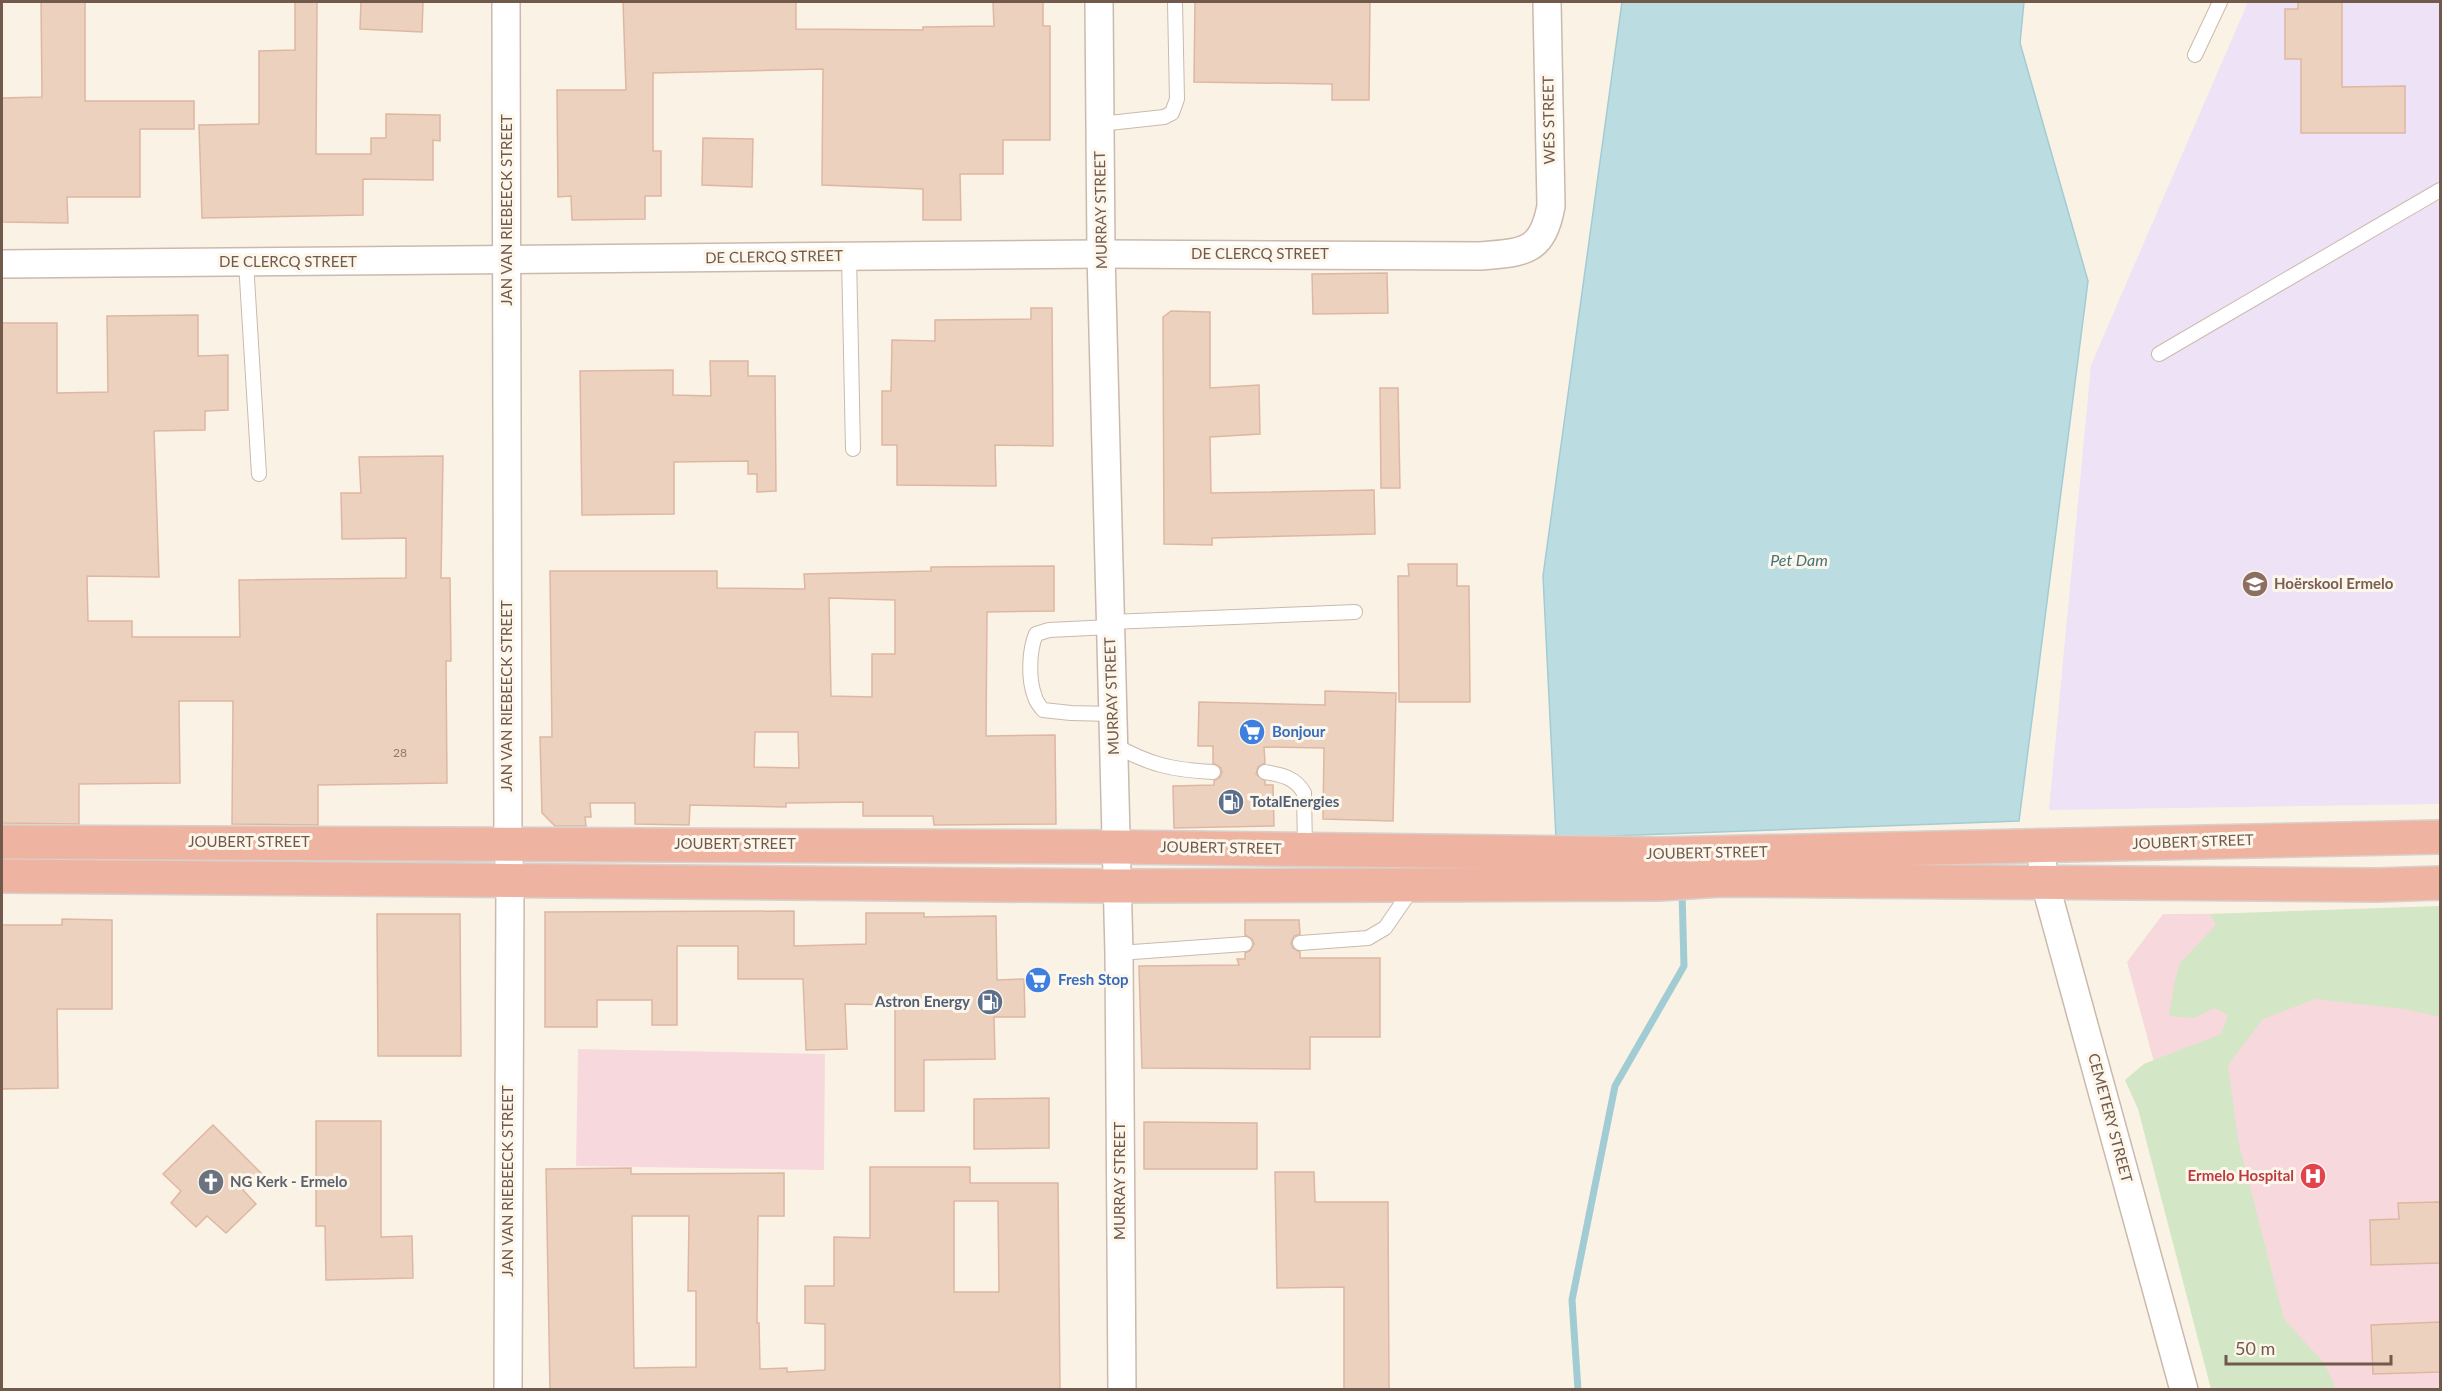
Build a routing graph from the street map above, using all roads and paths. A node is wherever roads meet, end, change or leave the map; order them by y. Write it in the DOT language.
graph roads {
  1 [pos="506,2"];
  2 [pos="1099,2"];
  3 [pos="1175,2"];
  4 [pos="1547,2"];
  5 [pos="2220,2"];
  6 [pos="2195,55"];
  7 [pos="1100,124"];
  8 [pos="2440,190"];
  9 [pos="1542,236"];
  10 [pos="1101,254"];
  11 [pos="849,256"];
  12 [pos="507,260"];
  13 [pos="246,262"];
  14 [pos="2,264"];
  15 [pos="2159,354"];
  16 [pos="853,449"];
  17 [pos="259,474"];
  18 [pos="1355,612"];
  19 [pos="1110,625"];
  20 [pos="1112,714"];
  21 [pos="1113,744"];
  22 [pos="1213,772"];
  23 [pos="1265,772"];
  24 [pos="2440,837"];
  25 [pos="2,842"];
  26 [pos="508,843"];
  27 [pos="2040,846"];
  28 [pos="1116,847"];
  29 [pos="1305,849"];
  30 [pos="1723,866"];
  31 [pos="1659,869"];
  32 [pos="2,876"];
  33 [pos="510,882"];
  34 [pos="2045,883"];
  35 [pos="2440,883"];
  36 [pos="1415,885"];
  37 [pos="1115,886"];
  38 [pos="1300,943"];
  39 [pos="1245,944"];
  40 [pos="1119,953"];
  41 [pos="508,1389"];
  42 [pos="1122,1389"];
  43 [pos="2184,1389"];
  1 -- 12 [label="street, JAN VAN RIEBEECK STREET"];
  2 -- 7 [label="street, MURRAY STREET"];
  3 -- 7 [label="lane"];
  4 -- 9 [label="street, WES STREET"];
  5 -- 6 [label="lane"];
  7 -- 10 [label="street, MURRAY STREET"];
  8 -- 15 [label="lane"];
  9 -- 10 [label="street, DE CLERCQ STREET"];
  10 -- 11 [label="street, DE CLERCQ STREET"];
  10 -- 19 [label="street, MURRAY STREET"];
  11 -- 12 [label="street, DE CLERCQ STREET"];
  11 -- 16 [label="lane"];
  12 -- 13 [label="street, DE CLERCQ STREET"];
  12 -- 26 [label="street, JAN VAN RIEBEECK STREET"];
  13 -- 14 [label="street, DE CLERCQ STREET"];
  13 -- 17 [label="lane"];
  18 -- 19 [label="lane"];
  19 -- 20 [label="street, MURRAY STREET"];
  19 -- 20 [label="lane"];
  20 -- 21 [label="street, MURRAY STREET"];
  21 -- 22 [label="lane"];
  21 -- 28 [label="street, MURRAY STREET"];
  23 -- 29 [label="lane"];
  24 -- 27 [label="highway, JOUBERT STREET"];
  25 -- 26 [label="highway, JOUBERT STREET"];
  26 -- 28 [label="highway, JOUBERT STREET"];
  26 -- 33 [label="street, JAN VAN RIEBEECK STREET"];
  27 -- 30 [label="highway, JOUBERT STREET"];
  27 -- 34 [label="street, CEMETERY STREET"];
  28 -- 29 [label="highway, JOUBERT STREET"];
  28 -- 37 [label="street, MURRAY STREET"];
  29 -- 31 [label="highway, JOUBERT STREET"];
  30 -- 31 [label="highway, JOUBERT STREET"];
  30 -- 34 [label="highway, JOUBERT STREET"];
  31 -- 36 [label="highway, JOUBERT STREET"];
  32 -- 33 [label="highway, JOUBERT STREET"];
  33 -- 37 [label="highway, JOUBERT STREET"];
  33 -- 41 [label="street, JAN VAN RIEBEECK STREET"];
  34 -- 35 [label="highway, JOUBERT STREET"];
  34 -- 43 [label="street, CEMETERY STREET"];
  36 -- 37 [label="highway, JOUBERT STREET"];
  36 -- 38 [label="lane"];
  37 -- 40 [label="street, MURRAY STREET"];
  39 -- 40 [label="lane"];
  40 -- 42 [label="street, MURRAY STREET"];
}
